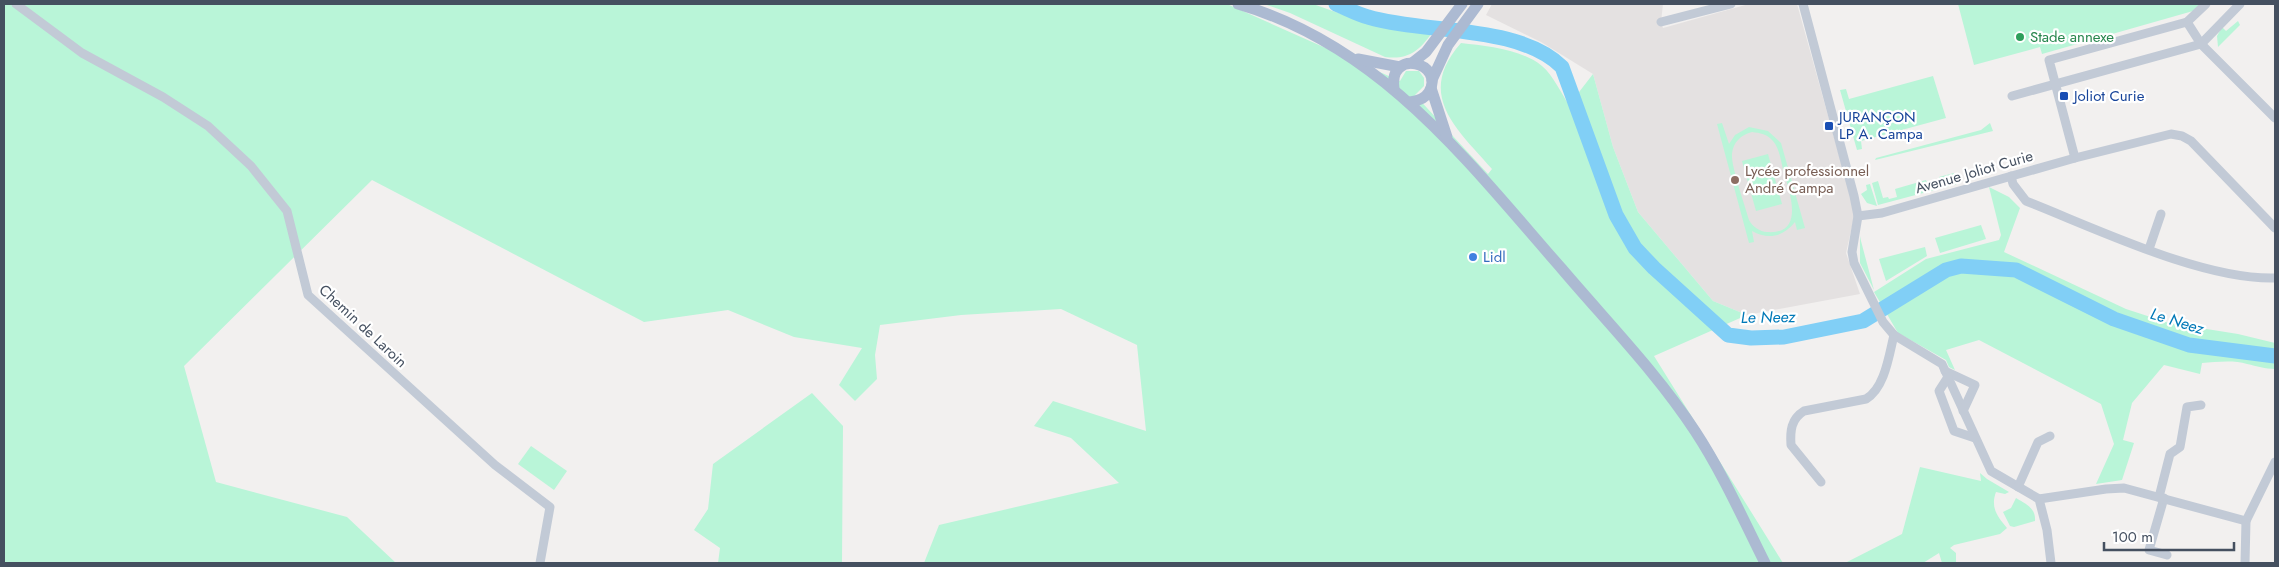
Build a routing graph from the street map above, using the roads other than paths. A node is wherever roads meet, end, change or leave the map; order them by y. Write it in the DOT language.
graph roads {
  1 [pos="16,4"];
  2 [pos="1238,4"];
  3 [pos="1462,4"];
  4 [pos="1478,4"];
  5 [pos="1731,4"];
  6 [pos="1804,4"];
  7 [pos="2206,4"];
  8 [pos="2240,4"];
  9 [pos="1661,22"];
  10 [pos="2187,22"];
  11 [pos="2201,44"];
  12 [pos="1352,57"];
  13 [pos="1412,63"];
  14 [pos="1400,67"];
  15 [pos="2055,83"];
  16 [pos="1432,84"];
  17 [pos="1394,89"];
  18 [pos="2012,96"];
  19 [pos="1410,102"];
  20 [pos="2275,118"];
  21 [pos="1448,139"];
  22 [pos="2075,158"];
  23 [pos="2011,176"];
  24 [pos="2162,214"];
  25 [pos="1858,216"];
  26 [pos="2275,228"];
  27 [pos="2149,249"];
  28 [pos="2275,278"];
  29 [pos="1894,335"];
  30 [pos="1946,374"];
  31 [pos="2201,405"];
  32 [pos="1963,411"];
  33 [pos="2050,436"];
  34 [pos="1975,438"];
  35 [pos="2275,462"];
  36 [pos="1821,482"];
  37 [pos="2018,487"];
  38 [pos="2161,498"];
  39 [pos="2039,499"];
  40 [pos="2246,521"];
  41 [pos="2167,555"];
  42 [pos="540,563"];
  43 [pos="1765,563"];
  44 [pos="2051,563"];
  45 [pos="2245,563"];
  1 -- 42 [label="street, Chemin de Laroin"];
  2 -- 12 [label="main road"];
  3 -- 13 [label="main road"];
  4 -- 16 [label="main road"];
  5 -- 9 [label="street"];
  6 -- 25 [label="street"];
  7 -- 10 [label="street"];
  8 -- 11 [label="street"];
  10 -- 11 [label="street"];
  10 -- 15 [label="street"];
  11 -- 15 [label="street"];
  11 -- 20 [label="street"];
  12 -- 14 [label="main road"];
  12 -- 17 [label="main road"];
  13 -- 14 [label="main road"];
  13 -- 16 [label="main road"];
  14 -- 17 [label="main road"];
  15 -- 18 [label="street"];
  15 -- 22 [label="street"];
  16 -- 19 [label="main road"];
  16 -- 21 [label="main road"];
  17 -- 19 [label="main road"];
  19 -- 21 [label="main road"];
  21 -- 43 [label="main road"];
  22 -- 23 [label="street, Avenue Joliot Curie"];
  22 -- 26 [label="street, Avenue Joliot Curie"];
  23 -- 25 [label="street, Avenue Joliot Curie"];
  23 -- 27 [label="street"];
  24 -- 27 [label="street"];
  25 -- 29 [label="street"];
  27 -- 28 [label="street"];
  29 -- 30 [label="street"];
  29 -- 36 [label="street"];
  30 -- 32 [label="street"];
  30 -- 32 [label="street"];
  30 -- 34 [label="street"];
  31 -- 38 [label="street"];
  32 -- 34 [label="street"];
  33 -- 37 [label="street"];
  34 -- 37 [label="street"];
  35 -- 40 [label="street"];
  37 -- 39 [label="street"];
  38 -- 39 [label="street"];
  38 -- 40 [label="street"];
  38 -- 41 [label="street"];
  39 -- 44 [label="street"];
  40 -- 45 [label="street"];
}
